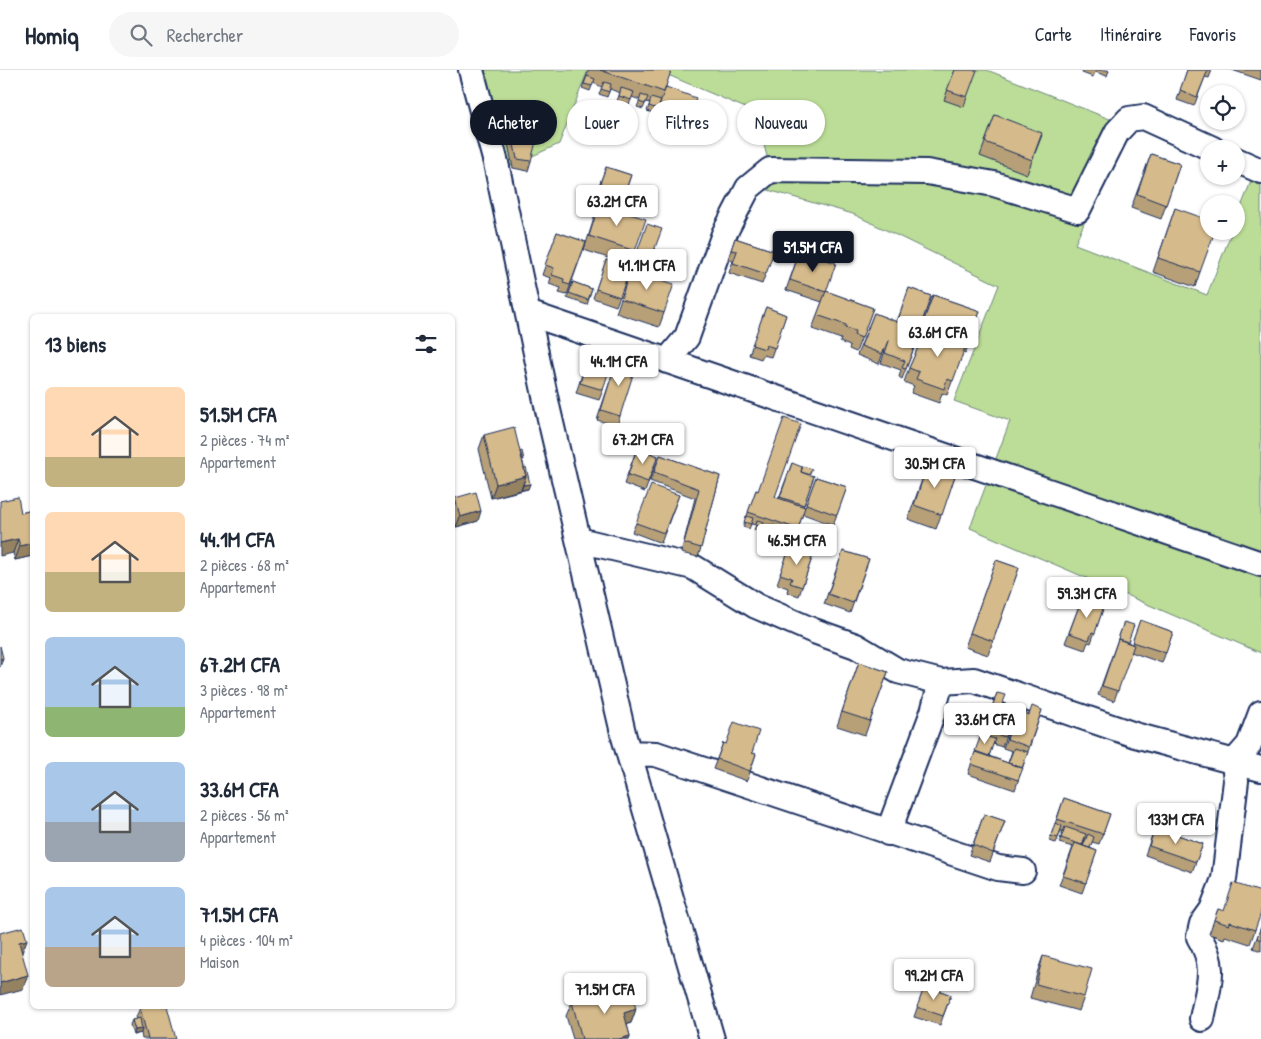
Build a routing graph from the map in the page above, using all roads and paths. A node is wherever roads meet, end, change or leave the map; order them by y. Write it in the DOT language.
graph roads {
  1 [pos="472,70"];
  2 [pos="1200,143"];
  3 [pos="1245,164"];
  4 [pos="1261,171"];
  5 [pos="528,313"];
  6 [pos="667,361"];
  7 [pos="579,540"];
  8 [pos="1261,564"];
  9 [pos="941,682"];
  10 [pos="1261,713"];
  11 [pos="629,753"];
  12 [pos="1234,762"];
  13 [pos="1261,769"];
  14 [pos="888,833"];
  15 [pos="1023,871"];
  16 [pos="1202,1019"];
  17 [pos="712,1039"];
  1 -- 5 [label="street"];
  2 -- 6 [label="street"];
  3 -- 4 [label="street"];
  5 -- 6 [label="street"];
  5 -- 7 [label="street"];
  6 -- 8 [label="street"];
  7 -- 9 [label="street"];
  7 -- 11 [label="street"];
  9 -- 12 [label="street"];
  9 -- 14 [label="street"];
  10 -- 12 [label="street"];
  11 -- 14 [label="street"];
  11 -- 17 [label="street"];
  12 -- 13 [label="street"];
  12 -- 16 [label="street"];
  14 -- 15 [label="street"];
}
